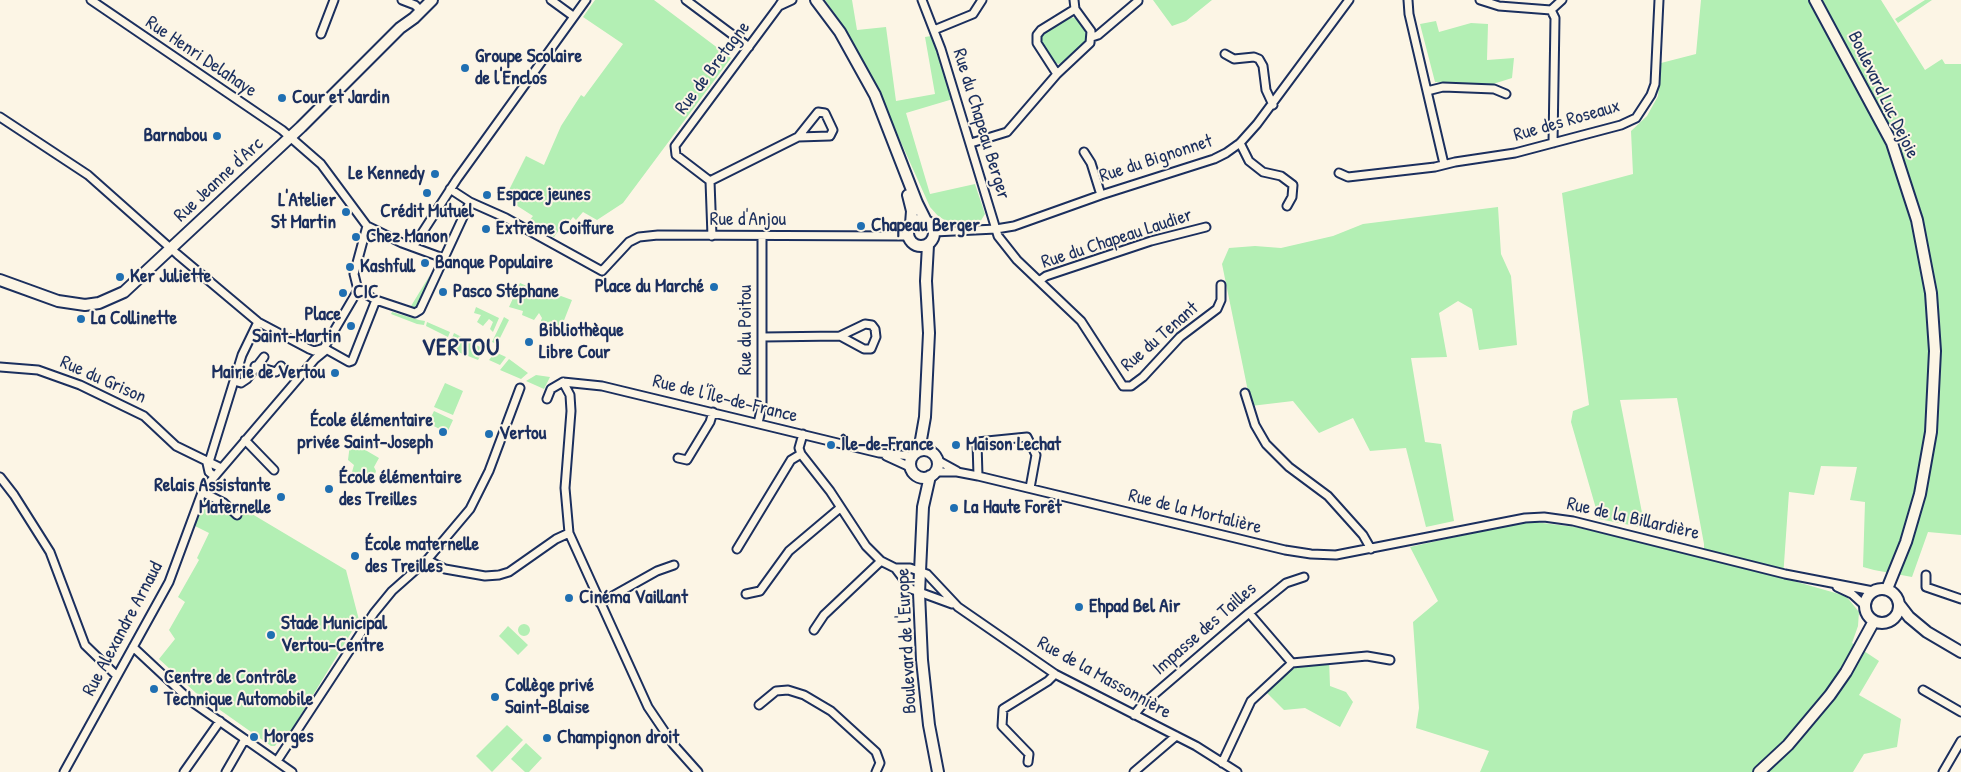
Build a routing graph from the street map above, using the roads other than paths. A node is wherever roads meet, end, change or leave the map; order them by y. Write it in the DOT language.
graph roads {
  1 [pos="91,0"];
  2 [pos="334,0"];
  3 [pos="402,0"];
  4 [pos="432,0"];
  5 [pos="552,0"];
  6 [pos="586,0"];
  7 [pos="686,0"];
  8 [pos="792,0"];
  9 [pos="816,0"];
  10 [pos="922,0"];
  11 [pos="982,0"];
  12 [pos="1074,0"];
  13 [pos="1349,0"];
  14 [pos="1408,0"];
  15 [pos="1480,0"];
  16 [pos="1562,0"];
  17 [pos="1660,0"];
  18 [pos="1815,0"];
  19 [pos="1138,2"];
  20 [pos="781,3"];
  21 [pos="1075,9"];
  22 [pos="1551,10"];
  23 [pos="421,12"];
  24 [pos="573,16"];
  25 [pos="934,30"];
  26 [pos="320,34"];
  27 [pos="1092,37"];
  28 [pos="749,47"];
  29 [pos="1225,54"];
  30 [pos="1057,74"];
  31 [pos="1427,91"];
  32 [pos="1506,94"];
  33 [pos="1273,105"];
  34 [pos="0,117"];
  35 [pos="291,136"];
  36 [pos="798,137"];
  37 [pos="971,143"];
  38 [pos="1240,143"];
  39 [pos="1553,144"];
  40 [pos="1084,152"];
  41 [pos="1444,164"];
  42 [pos="904,171"];
  43 [pos="1340,173"];
  44 [pos="710,181"];
  45 [pos="450,189"];
  46 [pos="1101,195"];
  47 [pos="470,202"];
  48 [pos="1287,206"];
  49 [pos="926,221"];
  50 [pos="910,224"];
  51 [pos="367,226"];
  52 [pos="1206,227"];
  53 [pos="996,229"];
  54 [pos="934,232"];
  55 [pos="712,236"];
  56 [pos="908,236"];
  57 [pos="762,237"];
  58 [pos="928,245"];
  59 [pos="916,246"];
  60 [pos="412,247"];
  61 [pos="171,249"];
  62 [pos="443,258"];
  63 [pos="0,280"];
  64 [pos="926,281"];
  65 [pos="1038,281"];
  66 [pos="1221,284"];
  67 [pos="358,290"];
  68 [pos="376,300"];
  69 [pos="258,322"];
  70 [pos="840,336"];
  71 [pos="763,337"];
  72 [pos="325,349"];
  73 [pos="314,351"];
  74 [pos="264,357"];
  75 [pos="315,359"];
  76 [pos="255,366"];
  77 [pos="281,366"];
  78 [pos="0,367"];
  79 [pos="234,380"];
  80 [pos="563,382"];
  81 [pos="520,388"];
  82 [pos="1244,393"];
  83 [pos="547,399"];
  84 [pos="713,412"];
  85 [pos="926,417"];
  86 [pos="758,423"];
  87 [pos="802,434"];
  88 [pos="245,440"];
  89 [pos="879,452"];
  90 [pos="915,453"];
  91 [pos="801,454"];
  92 [pos="935,456"];
  93 [pos="678,458"];
  94 [pos="208,463"];
  95 [pos="910,467"];
  96 [pos="221,468"];
  97 [pos="274,470"];
  98 [pos="957,472"];
  99 [pos="932,474"];
  100 [pos="214,476"];
  101 [pos="918,476"];
  102 [pos="978,476"];
  103 [pos="0,477"];
  104 [pos="1030,488"];
  105 [pos="201,494"];
  106 [pos="923,507"];
  107 [pos="840,508"];
  108 [pos="237,515"];
  109 [pos="569,533"];
  110 [pos="1426,537"];
  111 [pos="737,549"];
  112 [pos="1372,550"];
  113 [pos="428,560"];
  114 [pos="881,561"];
  115 [pos="674,565"];
  116 [pos="895,568"];
  117 [pos="919,570"];
  118 [pos="1926,575"];
  119 [pos="1304,576"];
  120 [pos="1830,583"];
  121 [pos="1887,589"];
  122 [pos="1873,591"];
  123 [pos="919,593"];
  124 [pos="746,594"];
  125 [pos="1961,599"];
  126 [pos="600,603"];
  127 [pos="1899,604"];
  128 [pos="1864,605"];
  129 [pos="958,607"];
  130 [pos="1249,613"];
  131 [pos="1892,620"];
  132 [pos="1874,621"];
  133 [pos="814,630"];
  134 [pos="1927,632"];
  135 [pos="133,647"];
  136 [pos="1961,652"];
  137 [pos="1390,660"];
  138 [pos="1292,663"];
  139 [pos="1054,674"];
  140 [pos="117,676"];
  141 [pos="1923,690"];
  142 [pos="758,705"];
  143 [pos="1961,712"];
  144 [pos="1134,716"];
  145 [pos="220,721"];
  146 [pos="1176,736"];
  147 [pos="245,739"];
  148 [pos="1961,741"];
  149 [pos="277,761"];
  150 [pos="1028,762"];
  151 [pos="1222,762"];
  152 [pos="64,772"];
  153 [pos="184,772"];
  154 [pos="226,772"];
  155 [pos="292,772"];
  156 [pos="698,772"];
  157 [pos="876,772"];
  158 [pos="938,772"];
  159 [pos="1134,772"];
  160 [pos="1237,772"];
  161 [pos="1759,772"];
  162 [pos="1943,772"];
  1 -- 35 [label="street, Rue Henri Delahaye"];
  2 -- 26 [label="street"];
  3 -- 23 [label="street"];
  4 -- 23 [label="street, Rue Jeanne d'Arc"];
  5 -- 24 [label="street"];
  6 -- 24 [label="street"];
  7 -- 28 [label="street"];
  8 -- 20 [label="street, Rue de Bretagne"];
  9 -- 42 [label="street"];
  10 -- 25 [label="street, Rue du Chapeau Berger"];
  11 -- 25 [label="street, Rue du Chapeau Berger"];
  12 -- 21 [label="street"];
  13 -- 33 [label="street, Rue du Bignonnet"];
  14 -- 31 [label="street"];
  15 -- 22 [label="street"];
  16 -- 22 [label="street"];
  17 -- 39 [label="street, Rue des Roseaux"];
  18 -- 121 [label="street, Boulevard Luc Dejoie"];
  19 -- 27 [label="street"];
  20 -- 28 [label="street, Rue de Bretagne"];
  21 -- 27 [label="street"];
  21 -- 30 [label="street"];
  22 -- 39 [label="street"];
  23 -- 35 [label="street, Rue Jeanne d'Arc"];
  24 -- 45 [label="street"];
  25 -- 37 [label="street, Rue du Chapeau Berger"];
  27 -- 30 [label="street"];
  28 -- 44 [label="street, Rue de Bretagne"];
  29 -- 33 [label="street"];
  30 -- 37 [label="street"];
  31 -- 32 [label="street"];
  31 -- 41 [label="street"];
  33 -- 38 [label="street, Rue du Bignonnet"];
  34 -- 61 [label="street"];
  35 -- 51 [label="street, Rue Henri Delahaye"];
  35 -- 61 [label="street, Rue Jeanne d'Arc"];
  36 -- 36 [label="street"];
  36 -- 44 [label="street"];
  37 -- 53 [label="street, Rue du Chapeau Berger"];
  38 -- 46 [label="street, Rue du Bignonnet"];
  38 -- 48 [label="street"];
  39 -- 41 [label="street, Rue des Roseaux"];
  40 -- 46 [label="street"];
  41 -- 43 [label="street, Rue des Roseaux"];
  42 -- 49 [label="street"];
  42 -- 50 [label="street"];
  44 -- 55 [label="street"];
  45 -- 47 [label="street"];
  45 -- 60 [label="street"];
  46 -- 53 [label="street, Rue du Bignonnet"];
  47 -- 55 [label="street, Rue d'Anjou"];
  47 -- 62 [label="street"];
  49 -- 50 [label="street"];
  49 -- 54 [label="street"];
  50 -- 56 [label="street"];
  51 -- 60 [label="street"];
  51 -- 67 [label="street"];
  52 -- 65 [label="street, Rue du Chapeau Laudier"];
  53 -- 54 [label="street, Rue du Bignonnet"];
  53 -- 65 [label="street, Rue du Tenant"];
  54 -- 58 [label="street"];
  55 -- 57 [label="street, Rue d'Anjou"];
  56 -- 57 [label="street, Rue d'Anjou"];
  56 -- 59 [label="street"];
  57 -- 71 [label="street, Rue du Poitou"];
  58 -- 59 [label="street"];
  58 -- 64 [label="street"];
  59 -- 64 [label="street"];
  60 -- 62 [label="street"];
  61 -- 63 [label="street, Rue Jeanne d'Arc"];
  61 -- 69 [label="street"];
  62 -- 68 [label="street"];
  64 -- 85 [label="street"];
  65 -- 66 [label="street, Rue du Tenant"];
  67 -- 68 [label="street"];
  67 -- 72 [label="street"];
  68 -- 72 [label="street"];
  69 -- 73 [label="street"];
  69 -- 79 [label="street"];
  70 -- 70 [label="street"];
  70 -- 71 [label="street"];
  71 -- 86 [label="street, Rue du Poitou"];
  72 -- 73 [label="street"];
  72 -- 75 [label="street, Rue Alexandre Arnaud"];
  73 -- 75 [label="street"];
  74 -- 76 [label="street"];
  75 -- 88 [label="street, Rue Alexandre Arnaud"];
  76 -- 77 [label="street"];
  76 -- 79 [label="street"];
  78 -- 94 [label="street, Rue du Grison"];
  79 -- 94 [label="street"];
  80 -- 83 [label="street"];
  80 -- 84 [label="street, Rue de l'Île-de-France"];
  80 -- 109 [label="street"];
  81 -- 113 [label="street"];
  82 -- 112 [label="street"];
  84 -- 86 [label="street, Rue de l'Île-de-France"];
  84 -- 93 [label="street"];
  85 -- 90 [label="street"];
  85 -- 92 [label="street"];
  86 -- 87 [label="street, Rue de l'Île-de-France"];
  87 -- 89 [label="street, Rue de l'Île-de-France"];
  87 -- 91 [label="street"];
  88 -- 96 [label="street, Rue Alexandre Arnaud"];
  88 -- 97 [label="street"];
  89 -- 90 [label="street, Rue de l'Île-de-France"];
  89 -- 95 [label="street, Rue de l'Île-de-France"];
  90 -- 92 [label="street"];
  90 -- 95 [label="street"];
  91 -- 107 [label="street"];
  91 -- 111 [label="street"];
  92 -- 98 [label="street, Rue de la Mortalière"];
  92 -- 99 [label="street, Boulevard de l'Europe"];
  94 -- 96 [label="street, Rue du Grison"];
  94 -- 100 [label="street"];
  95 -- 101 [label="street"];
  96 -- 100 [label="street, Rue Alexandre Arnaud"];
  98 -- 99 [label="street, Rue de la Mortalière"];
  98 -- 102 [label="street, Rue de la Mortalière"];
  99 -- 101 [label="street"];
  99 -- 106 [label="street, Boulevard de l'Europe"];
  100 -- 105 [label="street, Rue Alexandre Arnaud"];
  101 -- 106 [label="street, Boulevard de l'Europe"];
  102 -- 104 [label="street, Rue de la Mortalière"];
  102 -- 104 [label="street"];
  103 -- 140 [label="street"];
  104 -- 112 [label="street, Rue de la Mortalière"];
  105 -- 108 [label="street"];
  105 -- 135 [label="street, Rue Alexandre Arnaud"];
  106 -- 117 [label="street, Boulevard de l'Europe"];
  107 -- 114 [label="street"];
  107 -- 124 [label="street"];
  109 -- 113 [label="street"];
  109 -- 126 [label="street"];
  110 -- 112 [label="street, Rue de la Mortalière"];
  110 -- 120 [label="street, Rue de la Billardière"];
  113 -- 149 [label="street"];
  114 -- 116 [label="street"];
  114 -- 133 [label="street"];
  115 -- 126 [label="street"];
  116 -- 117 [label="street"];
  116 -- 123 [label="street"];
  117 -- 123 [label="street, Boulevard de l'Europe"];
  117 -- 129 [label="street, Rue de la Massonnière"];
  118 -- 125 [label="street"];
  119 -- 130 [label="street, Impasse des Tailles"];
  120 -- 122 [label="street, Rue de la Billardière"];
  120 -- 128 [label="street, Rue de la Billardière"];
  121 -- 122 [label="street"];
  121 -- 127 [label="street"];
  122 -- 128 [label="street"];
  123 -- 129 [label="street, Rue de la Massonnière"];
  123 -- 158 [label="street, Boulevard de l'Europe"];
  126 -- 156 [label="street"];
  127 -- 131 [label="street"];
  127 -- 134 [label="street"];
  128 -- 132 [label="street"];
  129 -- 139 [label="street, Rue de la Massonnière"];
  130 -- 138 [label="street"];
  130 -- 144 [label="street, Impasse des Tailles"];
  131 -- 132 [label="street"];
  131 -- 134 [label="street"];
  132 -- 161 [label="street"];
  134 -- 136 [label="street"];
  135 -- 140 [label="street, Rue Alexandre Arnaud"];
  135 -- 145 [label="street"];
  137 -- 138 [label="street"];
  138 -- 151 [label="street"];
  139 -- 144 [label="street, Rue de la Massonnière"];
  139 -- 150 [label="street"];
  140 -- 152 [label="street, Rue Alexandre Arnaud"];
  141 -- 143 [label="street"];
  142 -- 157 [label="street"];
  144 -- 146 [label="street, Rue de la Massonnière"];
  145 -- 147 [label="street"];
  145 -- 153 [label="street"];
  146 -- 151 [label="street, Rue de la Massonnière"];
  146 -- 159 [label="street"];
  147 -- 149 [label="street"];
  147 -- 154 [label="street"];
  148 -- 162 [label="street"];
  149 -- 155 [label="street"];
  151 -- 160 [label="street, Rue de la Massonnière"];
}
